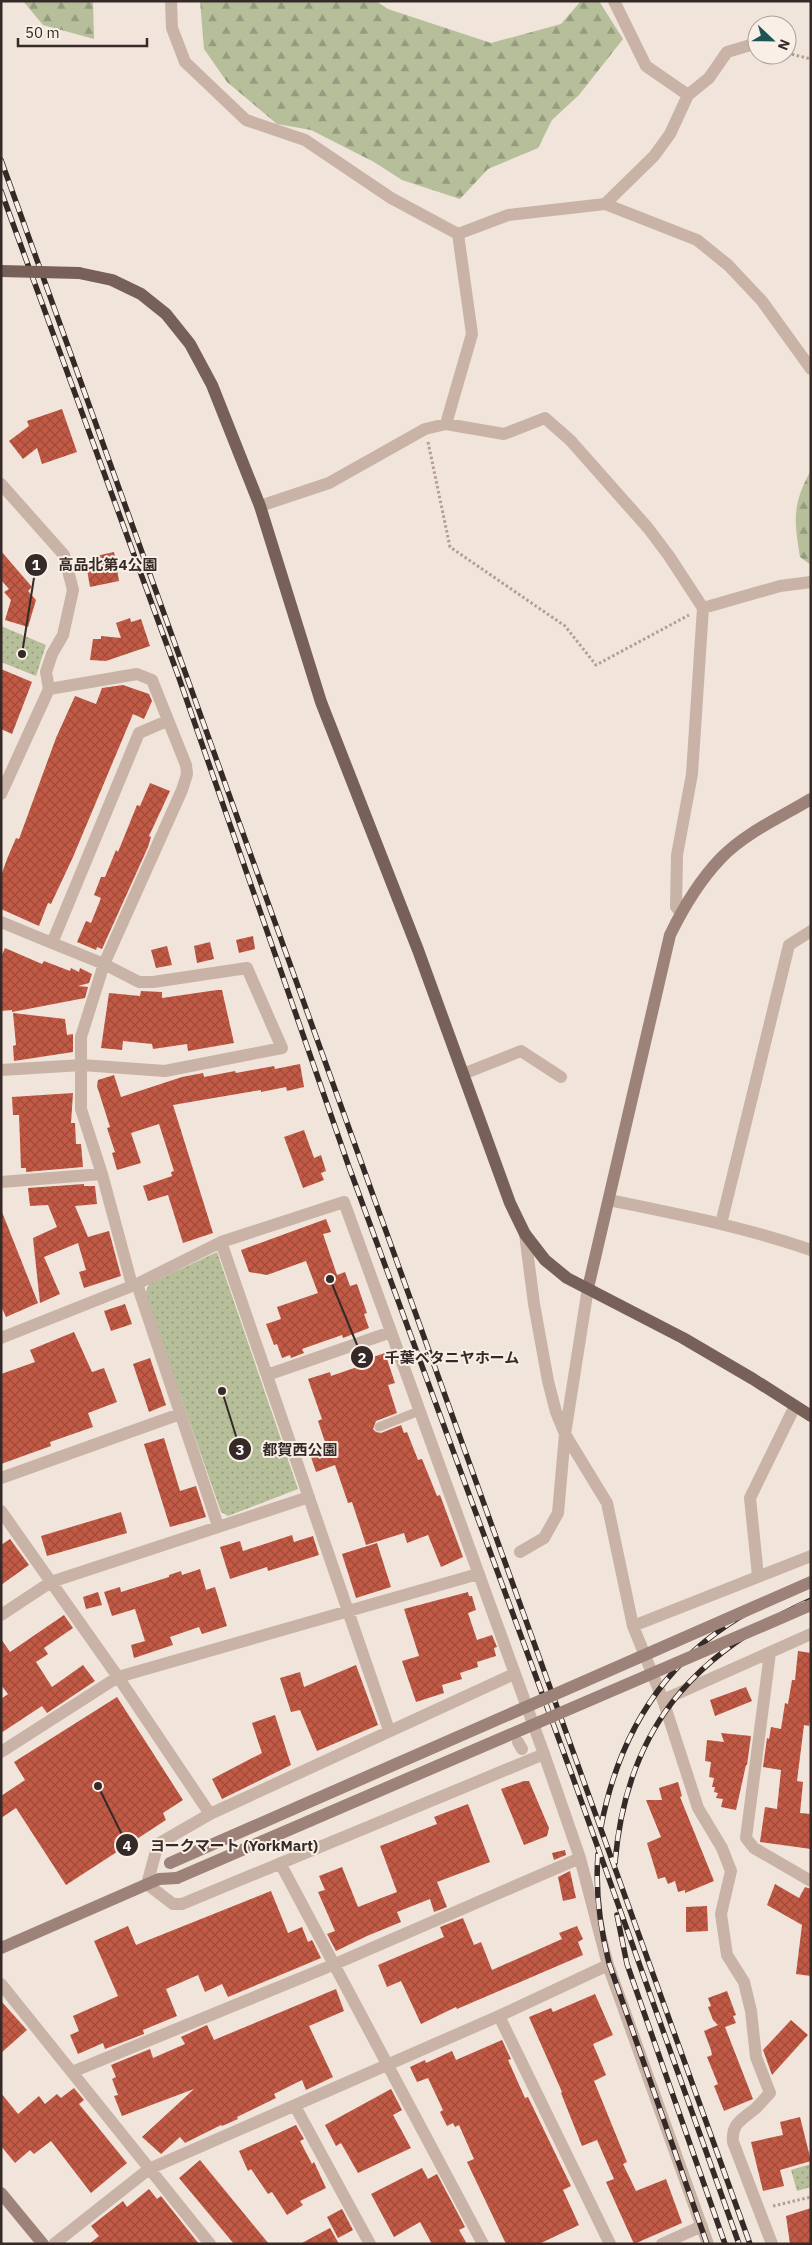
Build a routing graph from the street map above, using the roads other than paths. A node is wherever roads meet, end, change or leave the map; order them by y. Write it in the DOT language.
graph roads {
  1 [pos="171,1"];
  2 [pos="614,1"];
  3 [pos="747,46"];
  4 [pos="688,95"];
  5 [pos="605,204"];
  6 [pos="458,234"];
  7 [pos="1,271"];
  8 [pos="811,369"];
  9 [pos="446,424"];
  10 [pos="1,484"];
  11 [pos="260,506"];
  12 [pos="811,582"];
  13 [pos="703,608"];
  14 [pos="49,689"];
  15 [pos="167,721"];
  16 [pos="4,779"];
  17 [pos="1,794"];
  18 [pos="811,799"];
  19 [pos="681,913"];
  20 [pos="1,922"];
  21 [pos="811,932"];
  22 [pos="52,943"];
  23 [pos="104,964"];
  24 [pos="82,1065"];
  25 [pos="1,1070"];
  26 [pos="463,1074"];
  27 [pos="561,1077"];
  28 [pos="102,1174"];
  29 [pos="1,1182"];
  30 [pos="609,1200"];
  31 [pos="721,1224"];
  32 [pos="525,1234"];
  33 [pos="221,1242"];
  34 [pos="811,1250"];
  35 [pos="135,1285"];
  36 [pos="588,1288"];
  37 [pos="391,1332"];
  38 [pos="1,1338"];
  39 [pos="267,1375"];
  40 [pos="795,1406"];
  41 [pos="419,1411"];
  42 [pos="180,1414"];
  43 [pos="811,1416"];
  44 [pos="379,1427"];
  45 [pos="565,1434"];
  46 [pos="1,1478"];
  47 [pos="309,1497"];
  48 [pos="1,1511"];
  49 [pos="218,1526"];
  50 [pos="520,1552"];
  51 [pos="811,1556"];
  52 [pos="478,1574"];
  53 [pos="758,1576"];
  54 [pos="51,1582"];
  55 [pos="811,1582"];
  56 [pos="811,1604"];
  57 [pos="348,1610"];
  58 [pos="1,1615"];
  59 [pos="633,1626"];
  60 [pos="811,1634"];
  61 [pos="770,1654"];
  62 [pos="514,1674"];
  63 [pos="118,1677"];
  64 [pos="663,1700"];
  65 [pos="389,1730"];
  66 [pos="1,1752"];
  67 [pos="544,1754"];
  68 [pos="210,1814"];
  69 [pos="580,1858"];
  70 [pos="280,1863"];
  71 [pos="811,1881"];
  72 [pos="153,1882"];
  73 [pos="1,1948"];
  74 [pos="335,1964"];
  75 [pos="608,1965"];
  76 [pos="1,1984"];
  77 [pos="499,2016"];
  78 [pos="387,2063"];
  79 [pos="72,2072"];
  80 [pos="295,2106"];
  81 [pos="149,2169"];
  82 [pos="1,2193"];
  83 [pos="702,2226"];
  84 [pos="43,2244"];
  85 [pos="54,2244"];
  86 [pos="210,2244"];
  87 [pos="370,2244"];
  88 [pos="483,2244"];
  89 [pos="610,2244"];
  90 [pos="662,2244"];
  91 [pos="708,2244"];
  92 [pos="772,2244"];
  1 -- 6 [label="street"];
  2 -- 4 [label="street"];
  3 -- 4 [label="street"];
  4 -- 5 [label="street"];
  5 -- 6 [label="street"];
  5 -- 8 [label="street"];
  6 -- 9 [label="street"];
  7 -- 11 [label="main road, bridge"];
  9 -- 11 [label="street"];
  9 -- 13 [label="street"];
  10 -- 14 [label="street"];
  11 -- 26 [label="main road"];
  12 -- 13 [label="street"];
  13 -- 19 [label="street"];
  14 -- 15 [label="street"];
  14 -- 16 [label="street"];
  15 -- 22 [label="street"];
  15 -- 23 [label="street"];
  16 -- 17 [label="street"];
  18 -- 19 [label="street"];
  19 -- 30 [label="street"];
  20 -- 22 [label="street"];
  21 -- 31 [label="street"];
  22 -- 23 [label="street"];
  23 -- 24 [label="street"];
  23 -- 24 [label="street"];
  24 -- 25 [label="street"];
  24 -- 28 [label="street"];
  26 -- 27 [label="street"];
  26 -- 32 [label="main road"];
  28 -- 29 [label="street"];
  28 -- 35 [label="street"];
  30 -- 31 [label="street"];
  30 -- 36 [label="street"];
  31 -- 34 [label="street"];
  32 -- 36 [label="main road"];
  32 -- 45 [label="street"];
  33 -- 35 [label="street"];
  33 -- 37 [label="street"];
  33 -- 39 [label="street"];
  35 -- 38 [label="street"];
  35 -- 42 [label="street"];
  36 -- 40 [label="main road"];
  36 -- 45 [label="street"];
  37 -- 39 [label="street"];
  37 -- 41 [label="street"];
  39 -- 47 [label="street"];
  40 -- 43 [label="main road"];
  40 -- 53 [label="street"];
  41 -- 44 [label="lane"];
  41 -- 52 [label="street"];
  42 -- 46 [label="street"];
  42 -- 49 [label="street"];
  45 -- 50 [label="street"];
  45 -- 59 [label="street"];
  47 -- 49 [label="street"];
  47 -- 57 [label="street"];
  48 -- 54 [label="street"];
  49 -- 54 [label="street"];
  51 -- 53 [label="street"];
  52 -- 57 [label="street"];
  52 -- 62 [label="street"];
  53 -- 59 [label="street"];
  54 -- 58 [label="street"];
  54 -- 63 [label="street"];
  55 -- 72 [label="street, bridge"];
  56 -- 72 [label="street, bridge"];
  57 -- 63 [label="street"];
  57 -- 65 [label="street"];
  59 -- 64 [label="street"];
  60 -- 61 [label="street"];
  61 -- 64 [label="street"];
  61 -- 71 [label="street"];
  62 -- 65 [label="street"];
  62 -- 67 [label="street"];
  63 -- 66 [label="street"];
  63 -- 68 [label="street"];
  64 -- 92 [label="street"];
  65 -- 68 [label="street"];
  67 -- 69 [label="street"];
  67 -- 70 [label="street"];
  68 -- 72 [label="street"];
  69 -- 74 [label="street"];
  69 -- 75 [label="street"];
  70 -- 72 [label="street"];
  70 -- 74 [label="street"];
  72 -- 73 [label="street"];
  74 -- 78 [label="street"];
  74 -- 79 [label="street"];
  75 -- 77 [label="street"];
  75 -- 83 [label="street"];
  76 -- 79 [label="street"];
  77 -- 78 [label="street"];
  77 -- 89 [label="street"];
  78 -- 80 [label="street"];
  78 -- 88 [label="street"];
  79 -- 81 [label="street"];
  80 -- 81 [label="street"];
  80 -- 87 [label="street"];
  81 -- 85 [label="street"];
  81 -- 86 [label="street"];
  82 -- 84 [label="street"];
  83 -- 90 [label="street"];
  83 -- 91 [label="street"];
}
